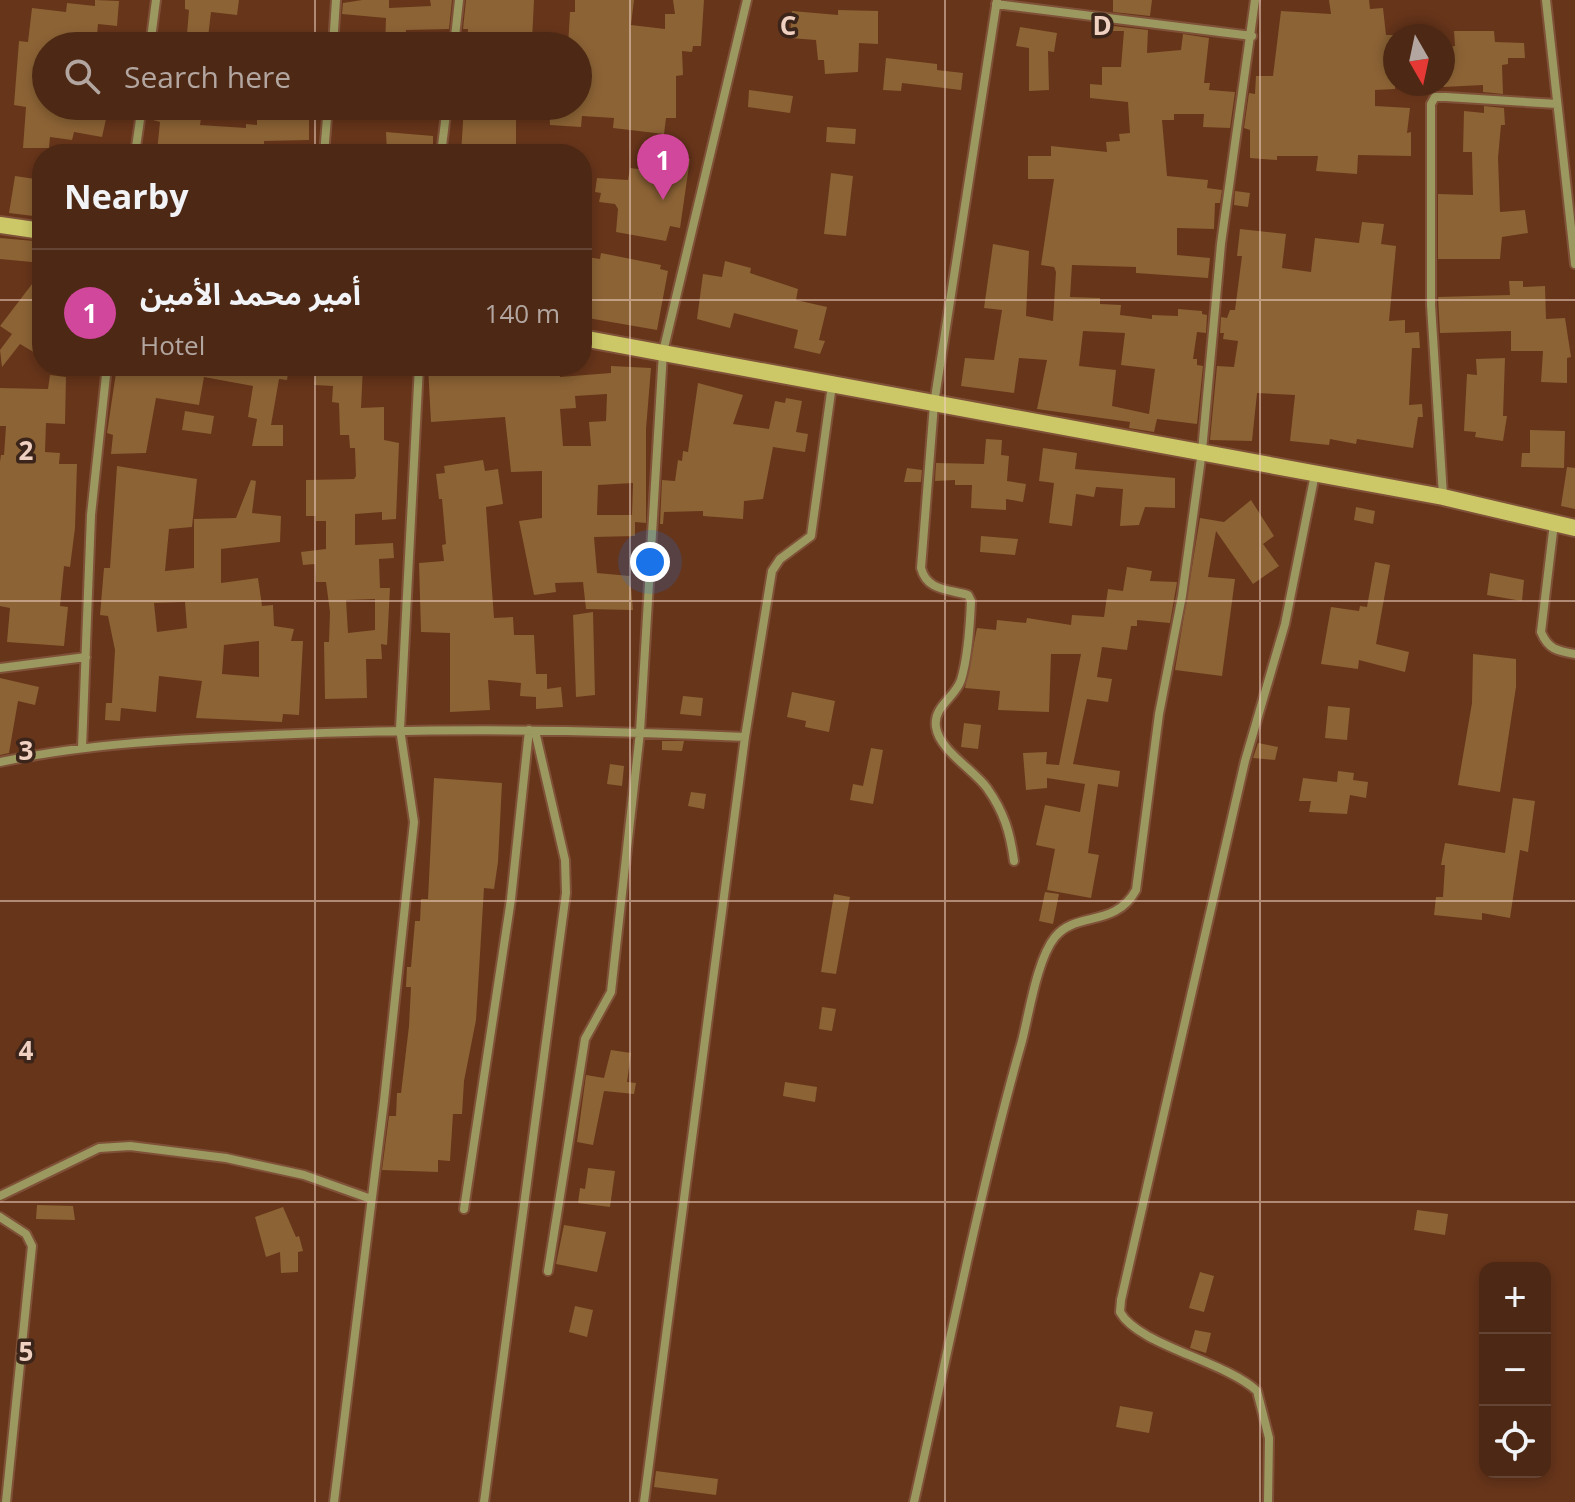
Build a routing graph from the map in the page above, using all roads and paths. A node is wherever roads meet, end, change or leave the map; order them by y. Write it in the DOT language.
graph roads {
  1 [pos="156,0"];
  2 [pos="336,0"];
  3 [pos="459,0"];
  4 [pos="747,0"];
  5 [pos="1255,0"];
  6 [pos="1546,0"];
  7 [pos="997,2"];
  8 [pos="152,32"];
  9 [pos="334,32"];
  10 [pos="456,32"];
  11 [pos="1252,36"];
  12 [pos="1557,104"];
  13 [pos="140,120"];
  14 [pos="327,120"];
  15 [pos="445,120"];
  16 [pos="136,144"];
  17 [pos="325,144"];
  18 [pos="442,144"];
  19 [pos="0,225"];
  20 [pos="32,230"];
  21 [pos="1575,264"];
  22 [pos="592,340"];
  23 [pos="663,352"];
  24 [pos="106,376"];
  25 [pos="418,376"];
  26 [pos="832,384"];
  27 [pos="934,404"];
  28 [pos="1202,451"];
  29 [pos="1315,473"];
  30 [pos="1443,497"];
  31 [pos="1554,523"];
  32 [pos="1575,528"];
  33 [pos="1575,654"];
  34 [pos="86,657"];
  35 [pos="0,668"];
  36 [pos="400,729"];
  37 [pos="532,730"];
  38 [pos="640,732"];
  39 [pos="745,737"];
  40 [pos="82,748"];
  41 [pos="0,762"];
  42 [pos="1014,861"];
  43 [pos="0,1196"];
  44 [pos="371,1199"];
  45 [pos="464,1209"];
  46 [pos="0,1217"];
  47 [pos="548,1271"];
  48 [pos="6,1502"];
  49 [pos="334,1502"];
  50 [pos="484,1502"];
  51 [pos="644,1502"];
  52 [pos="914,1502"];
  53 [pos="1268,1502"];
  1 -- 8 [label="street"];
  2 -- 9 [label="street"];
  3 -- 10 [label="street"];
  4 -- 23 [label="street"];
  5 -- 11 [label="street"];
  6 -- 12 [label="street"];
  7 -- 11 [label="street"];
  7 -- 27 [label="street"];
  11 -- 28 [label="street"];
  12 -- 21 [label="street"];
  12 -- 30 [label="street"];
  13 -- 16 [label="street"];
  14 -- 17 [label="street"];
  15 -- 18 [label="street"];
  19 -- 20 [label="street"];
  22 -- 23 [label="street"];
  23 -- 26 [label="street"];
  23 -- 38 [label="street"];
  24 -- 34 [label="street"];
  25 -- 36 [label="street"];
  26 -- 27 [label="street"];
  26 -- 39 [label="street"];
  27 -- 28 [label="street"];
  27 -- 42 [label="street"];
  28 -- 29 [label="street"];
  28 -- 52 [label="street"];
  29 -- 30 [label="street"];
  29 -- 53 [label="street"];
  30 -- 31 [label="street"];
  31 -- 32 [label="street"];
  31 -- 33 [label="street"];
  34 -- 35 [label="street"];
  34 -- 40 [label="street"];
  36 -- 37 [label="street"];
  36 -- 40 [label="street"];
  36 -- 44 [label="street"];
  37 -- 38 [label="street"];
  37 -- 45 [label="street"];
  37 -- 50 [label="street"];
  38 -- 39 [label="street"];
  38 -- 47 [label="street"];
  39 -- 51 [label="street"];
  40 -- 41 [label="street"];
  43 -- 44 [label="street"];
  44 -- 49 [label="street"];
  46 -- 48 [label="street"];
}
